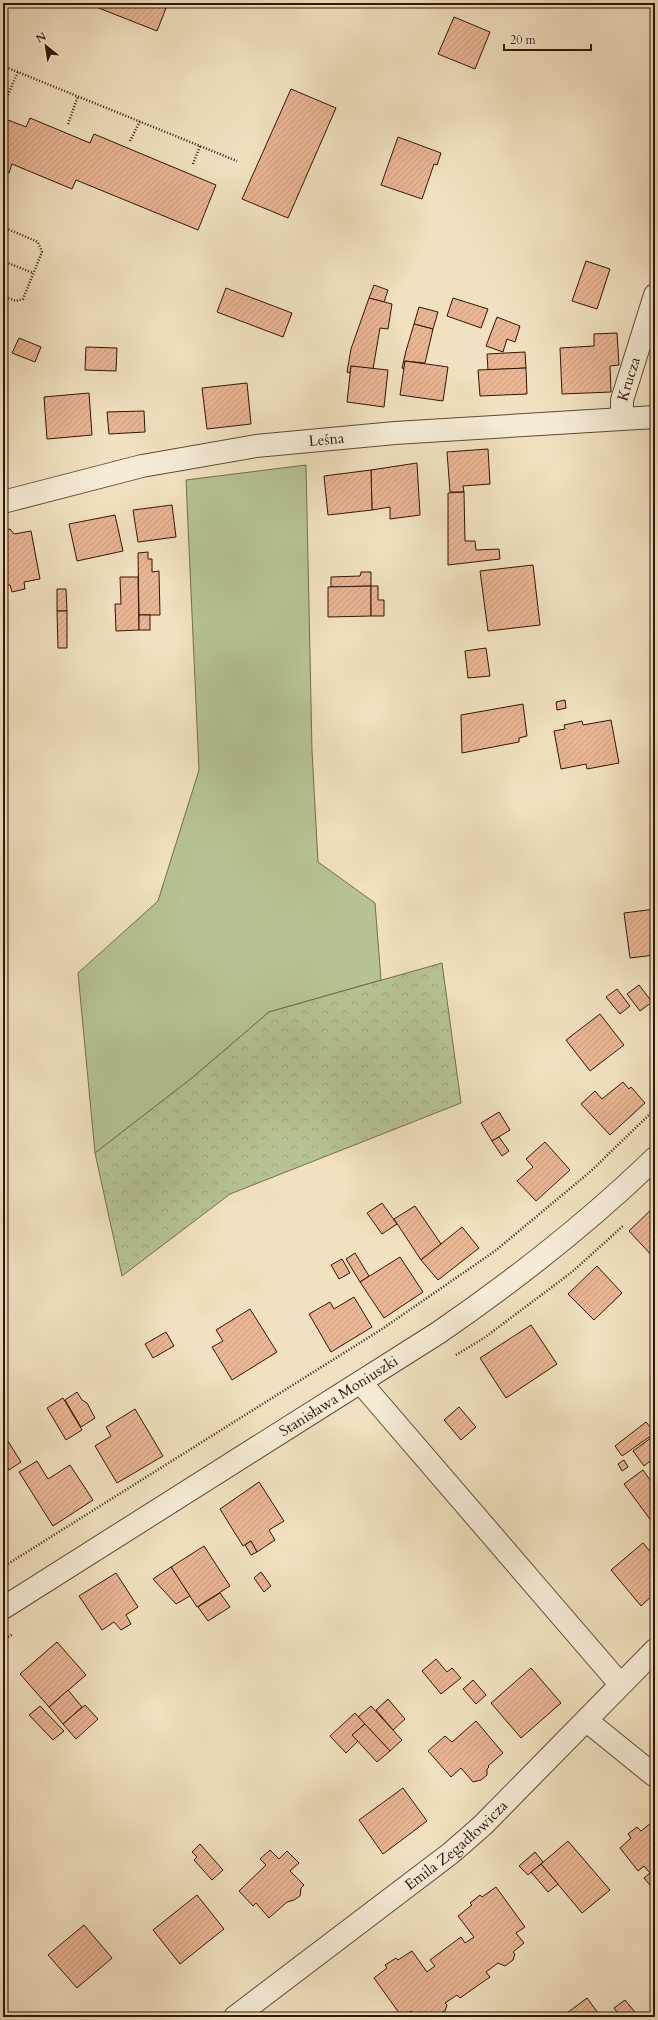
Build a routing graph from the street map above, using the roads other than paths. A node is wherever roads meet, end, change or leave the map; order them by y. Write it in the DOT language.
graph roads {
  1 [pos="655,295"];
  2 [pos="655,417"];
  3 [pos="622,418"];
  4 [pos="3,502"];
  5 [pos="655,1158"];
  6 [pos="361,1383"];
  7 [pos="3,1608"];
  8 [pos="655,1650"];
  9 [pos="620,1684"];
  10 [pos="587,1722"];
  11 [pos="655,1776"];
  12 [pos="235,2017"];
  1 -- 3 [label="street, Krucza"];
  2 -- 3 [label="street, Leśna"];
  3 -- 4 [label="street, Leśna"];
  5 -- 6 [label="street, Stanisława Moniuszki"];
  6 -- 7 [label="street, Stanisława Moniuszki"];
  6 -- 9 [label="street"];
  8 -- 9 [label="street, Emila Zegadłowicza"];
  9 -- 10 [label="street, Emila Zegadłowicza"];
  10 -- 11 [label="street"];
  10 -- 12 [label="street, Emila Zegadłowicza"];
}
